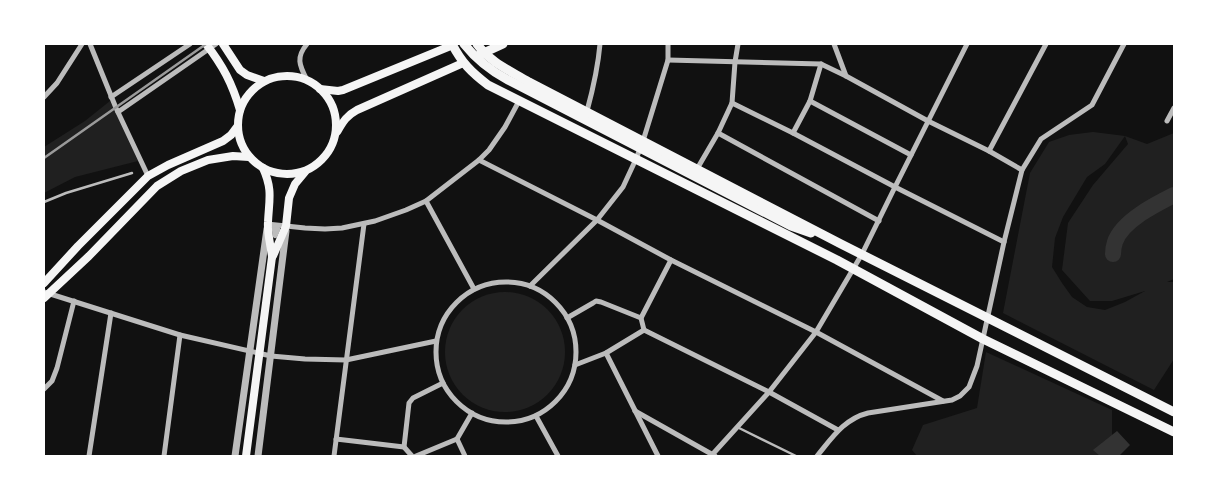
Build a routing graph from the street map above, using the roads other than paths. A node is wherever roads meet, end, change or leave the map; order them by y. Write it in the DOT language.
graph roads {
  1 [pos="82,44"];
  2 [pos="90,44"];
  3 [pos="190,44"];
  4 [pos="223,44"];
  5 [pos="307,44"];
  6 [pos="454,44"];
  7 [pos="464,44"];
  8 [pos="477,44"];
  9 [pos="503,44"];
  10 [pos="600,44"];
  11 [pos="668,44"];
  12 [pos="738,44"];
  13 [pos="834,44"];
  14 [pos="967,44"];
  15 [pos="1046,44"];
  16 [pos="1124,44"];
  17 [pos="210,45"];
  18 [pos="484,53"];
  19 [pos="668,60"];
  20 [pos="735,62"];
  21 [pos="463,63"];
  22 [pos="821,64"];
  23 [pos="846,76"];
  24 [pos="307,80"];
  25 [pos="264,81"];
  26 [pos="320,89"];
  27 [pos="44,97"];
  28 [pos="111,97"];
  29 [pos="519,101"];
  30 [pos="810,101"];
  31 [pos="732,103"];
  32 [pos="1174,108"];
  33 [pos="240,110"];
  34 [pos="587,111"];
  35 [pos="118,112"];
  36 [pos="928,120"];
  37 [pos="1174,120"];
  38 [pos="238,127"];
  39 [pos="793,133"];
  40 [pos="336,134"];
  41 [pos="718,134"];
  42 [pos="643,141"];
  43 [pos="989,151"];
  44 [pos="911,154"];
  45 [pos="249,157"];
  46 [pos="636,159"];
  47 [pos="480,160"];
  48 [pos="263,168"];
  49 [pos="697,169"];
  50 [pos="1022,170"];
  51 [pos="306,171"];
  52 [pos="132,173"];
  53 [pos="148,176"];
  54 [pos="894,187"];
  55 [pos="426,201"];
  56 [pos="44,202"];
  57 [pos="597,220"];
  58 [pos="879,220"];
  59 [pos="268,224"];
  60 [pos="364,224"];
  61 [pos="789,225"];
  62 [pos="286,226"];
  63 [pos="1004,242"];
  64 [pos="841,244"];
  65 [pos="862,254"];
  66 [pos="272,257"];
  67 [pos="671,260"];
  68 [pos="837,260"];
  69 [pos="854,270"];
  70 [pos="44,282"];
  71 [pos="530,286"];
  72 [pos="474,289"];
  73 [pos="45,295"];
  74 [pos="74,301"];
  75 [pos="111,313"];
  76 [pos="567,318"];
  77 [pos="641,318"];
  78 [pos="987,318"];
  79 [pos="644,330"];
  80 [pos="816,332"];
  81 [pos="180,335"];
  82 [pos="983,339"];
  83 [pos="436,341"];
  84 [pos="249,351"];
  85 [pos="606,353"];
  86 [pos="259,354"];
  87 [pos="271,356"];
  88 [pos="346,360"];
  89 [pos="575,365"];
  90 [pos="443,383"];
  91 [pos="44,389"];
  92 [pos="769,392"];
  93 [pos="943,401"];
  94 [pos="636,411"];
  95 [pos="1174,412"];
  96 [pos="472,413"];
  97 [pos="536,416"];
  98 [pos="737,427"];
  99 [pos="838,430"];
  100 [pos="1174,432"];
  101 [pos="336,439"];
  102 [pos="456,439"];
  103 [pos="404,448"];
  104 [pos="89,456"];
  105 [pos="164,456"];
  106 [pos="235,456"];
  107 [pos="246,456"];
  108 [pos="258,456"];
  109 [pos="334,456"];
  110 [pos="412,456"];
  111 [pos="416,456"];
  112 [pos="466,456"];
  113 [pos="558,456"];
  114 [pos="658,456"];
  115 [pos="713,456"];
  116 [pos="796,456"];
  117 [pos="817,456"];
  1 -- 27 [label="street"];
  2 -- 28 [label="street"];
  3 -- 28 [label="street"];
  4 -- 25 [label="main road"];
  5 -- 24 [label="street"];
  6 -- 21 [label="main road"];
  6 -- 26 [label="main road"];
  7 -- 61 [label="main road"];
  8 -- 18 [label="main road"];
  9 -- 18 [label="main road"];
  10 -- 34 [label="street"];
  11 -- 19 [label="street"];
  12 -- 20 [label="street"];
  13 -- 23 [label="street"];
  14 -- 36 [label="street"];
  15 -- 43 [label="street"];
  16 -- 50 [label="street"];
  17 -- 33 [label="main road"];
  17 -- 35 [label="street"];
  18 -- 21 [label="main road"];
  18 -- 34 [label="main road"];
  19 -- 20 [label="street"];
  19 -- 42 [label="street"];
  20 -- 22 [label="street"];
  20 -- 31 [label="street"];
  21 -- 29 [label="main road"];
  21 -- 40 [label="main road"];
  22 -- 23 [label="street"];
  22 -- 30 [label="street"];
  23 -- 36 [label="street"];
  24 -- 25 [label="main road"];
  24 -- 26 [label="main road"];
  25 -- 33 [label="main road"];
  26 -- 40 [label="main road"];
  28 -- 35 [label="street"];
  29 -- 46 [label="main road"];
  29 -- 47 [label="street"];
  30 -- 39 [label="street"];
  30 -- 44 [label="street"];
  31 -- 39 [label="street"];
  31 -- 41 [label="street"];
  32 -- 37 [label="street"];
  33 -- 38 [label="main road"];
  34 -- 42 [label="main road"];
  35 -- 53 [label="street"];
  36 -- 43 [label="street"];
  36 -- 44 [label="street"];
  38 -- 45 [label="main road"];
  38 -- 53 [label="main road"];
  39 -- 54 [label="street"];
  40 -- 51 [label="main road"];
  41 -- 49 [label="street"];
  41 -- 58 [label="street"];
  42 -- 46 [label="street"];
  42 -- 49 [label="main road"];
  43 -- 50 [label="street"];
  44 -- 54 [label="street"];
  45 -- 48 [label="main road"];
  45 -- 73 [label="main road"];
  46 -- 57 [label="street"];
  46 -- 68 [label="main road"];
  47 -- 55 [label="street"];
  47 -- 57 [label="street"];
  48 -- 51 [label="main road"];
  48 -- 59 [label="main road"];
  49 -- 64 [label="main road"];
  50 -- 63 [label="street"];
  51 -- 62 [label="main road"];
  52 -- 56 [label="lane"];
  53 -- 70 [label="main road"];
  54 -- 58 [label="street"];
  54 -- 63 [label="street"];
  55 -- 60 [label="street"];
  55 -- 72 [label="street"];
  57 -- 67 [label="street"];
  57 -- 71 [label="street"];
  58 -- 65 [label="street"];
  59 -- 62 [label="street"];
  59 -- 66 [label="main road"];
  59 -- 84 [label="street"];
  60 -- 62 [label="street"];
  60 -- 88 [label="street"];
  61 -- 64 [label="main road"];
  61 -- 68 [label="main road"];
  62 -- 66 [label="main road"];
  62 -- 87 [label="street"];
  63 -- 78 [label="street"];
  64 -- 65 [label="main road"];
  65 -- 69 [label="street"];
  65 -- 78 [label="main road"];
  66 -- 86 [label="main road"];
  67 -- 77 [label="street"];
  67 -- 80 [label="street"];
  68 -- 69 [label="main road"];
  69 -- 80 [label="street"];
  69 -- 82 [label="main road"];
  71 -- 72 [label="street"];
  71 -- 76 [label="street"];
  72 -- 83 [label="street"];
  73 -- 74 [label="street"];
  74 -- 75 [label="street"];
  74 -- 91 [label="street"];
  75 -- 81 [label="street"];
  75 -- 104 [label="street"];
  76 -- 77 [label="street"];
  76 -- 89 [label="street"];
  77 -- 79 [label="street"];
  78 -- 82 [label="street"];
  78 -- 95 [label="main road"];
  79 -- 85 [label="street"];
  79 -- 92 [label="street"];
  80 -- 92 [label="street"];
  80 -- 93 [label="street"];
  81 -- 84 [label="street"];
  81 -- 105 [label="street"];
  82 -- 93 [label="street"];
  82 -- 100 [label="main road"];
  83 -- 88 [label="street"];
  83 -- 90 [label="street"];
  84 -- 86 [label="street"];
  84 -- 106 [label="street"];
  85 -- 89 [label="street"];
  85 -- 94 [label="street"];
  86 -- 87 [label="street"];
  86 -- 107 [label="main road"];
  87 -- 88 [label="street"];
  87 -- 108 [label="street"];
  88 -- 101 [label="street"];
  89 -- 97 [label="street"];
  90 -- 96 [label="street"];
  90 -- 103 [label="street"];
  92 -- 98 [label="street"];
  92 -- 99 [label="street"];
  93 -- 99 [label="street"];
  94 -- 114 [label="street"];
  94 -- 115 [label="street"];
  96 -- 97 [label="street"];
  96 -- 102 [label="street"];
  97 -- 113 [label="street"];
  98 -- 115 [label="street"];
  98 -- 116 [label="lane"];
  99 -- 117 [label="street"];
  101 -- 103 [label="street"];
  101 -- 109 [label="street"];
  102 -- 111 [label="street"];
  102 -- 112 [label="street"];
  103 -- 110 [label="street"];
}
